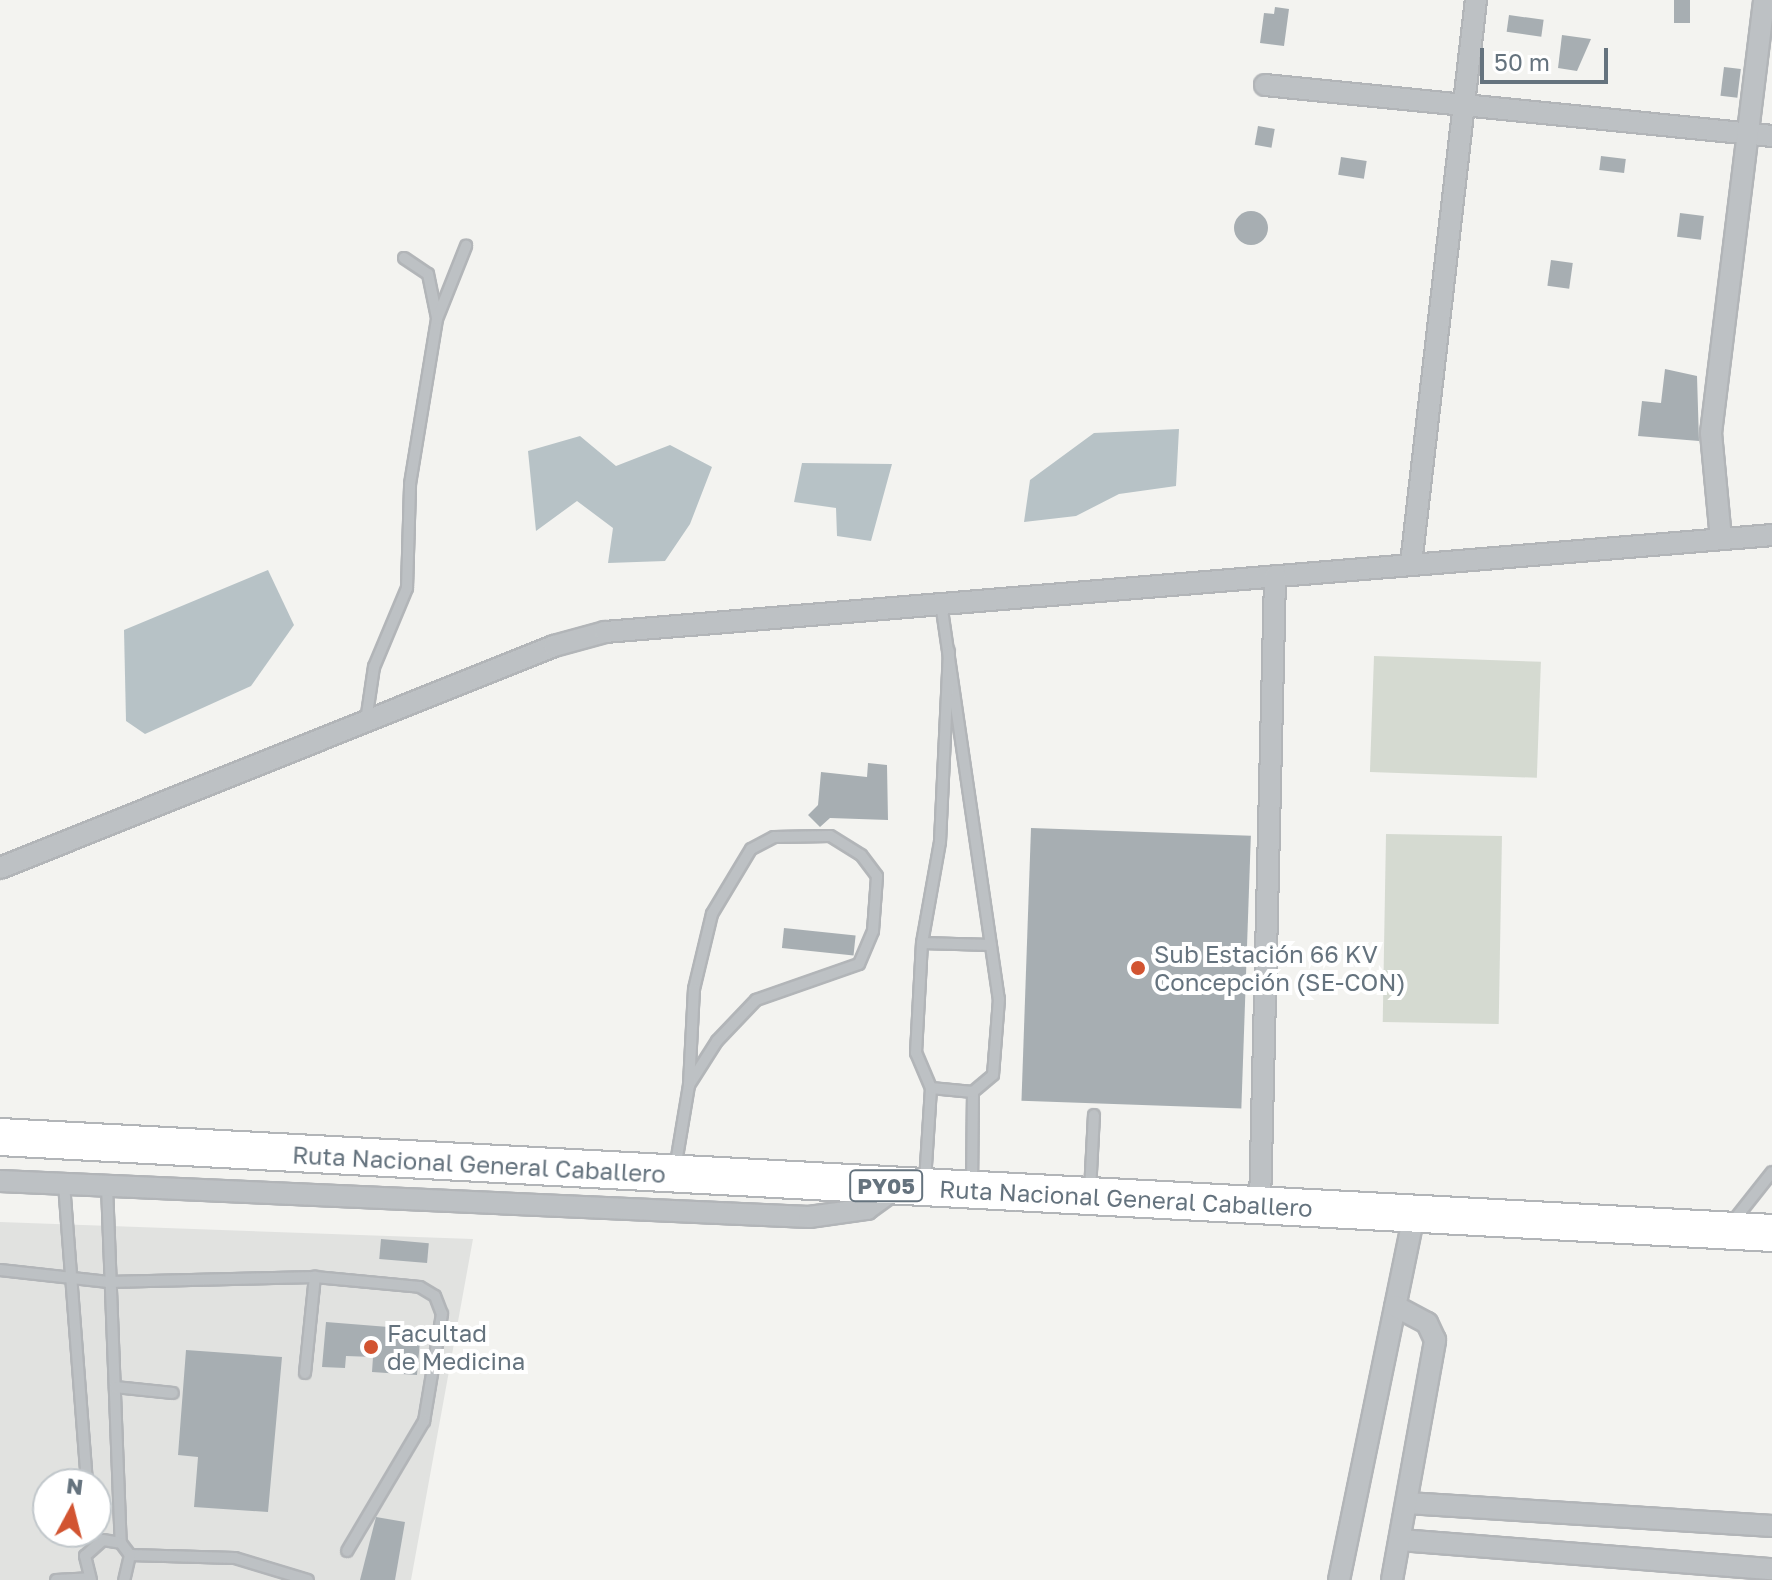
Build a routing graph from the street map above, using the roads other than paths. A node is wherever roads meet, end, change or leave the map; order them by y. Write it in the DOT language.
graph roads {
  1 [pos="1476,0"];
  2 [pos="1764,0"];
  3 [pos="1265,85"];
  4 [pos="1464,104"];
  5 [pos="1748,134"];
  6 [pos="1772,136"];
  7 [pos="466,246"];
  8 [pos="404,258"];
  9 [pos="437,319"];
  10 [pos="1772,535"];
  11 [pos="1721,539"];
  12 [pos="1411,564"];
  13 [pos="1275,576"];
  14 [pos="941,603"];
  15 [pos="950,641"];
  16 [pos="366,721"];
  17 [pos="0,868"];
  18 [pos="922,943"];
  19 [pos="991,945"];
  20 [pos="689,1085"];
  21 [pos="931,1088"];
  22 [pos="973,1092"];
  23 [pos="1094,1115"];
  24 [pos="0,1137"];
  25 [pos="1772,1172"];
  26 [pos="674,1175"];
  27 [pos="0,1181"];
  28 [pos="64,1184"];
  29 [pos="107,1186"];
  30 [pos="911,1187"];
  31 [pos="972,1190"];
  32 [pos="1090,1197"];
  33 [pos="1260,1205"];
  34 [pos="1414,1214"];
  35 [pos="1726,1230"];
  36 [pos="1772,1233"];
  37 [pos="0,1270"];
  38 [pos="315,1277"];
  39 [pos="71,1279"];
  40 [pos="108,1282"];
  41 [pos="1395,1306"];
  42 [pos="305,1373"];
  43 [pos="115,1387"];
  44 [pos="173,1393"];
  45 [pos="86,1468"];
  46 [pos="1407,1503"];
  47 [pos="1772,1526"];
  48 [pos="1400,1540"];
  49 [pos="121,1543"];
  50 [pos="112,1544"];
  51 [pos="90,1548"];
  52 [pos="347,1551"];
  53 [pos="130,1555"];
  54 [pos="1772,1569"];
  55 [pos="1722,1572"];
  56 [pos="90,1579"];
  57 [pos="127,1579"];
  58 [pos="56,1580"];
  59 [pos="308,1580"];
  60 [pos="1339,1580"];
  61 [pos="1392,1580"];
  1 -- 4 [label="street"];
  2 -- 5 [label="street"];
  3 -- 4 [label="street"];
  4 -- 5 [label="street"];
  4 -- 12 [label="street"];
  5 -- 6 [label="street"];
  5 -- 11 [label="street"];
  7 -- 9 [label="lane"];
  8 -- 9 [label="lane"];
  9 -- 16 [label="lane"];
  10 -- 11 [label="street"];
  11 -- 12 [label="street"];
  12 -- 13 [label="street"];
  13 -- 14 [label="street"];
  13 -- 33 [label="street"];
  14 -- 15 [label="lane"];
  14 -- 16 [label="street"];
  15 -- 18 [label="lane"];
  15 -- 19 [label="lane"];
  16 -- 17 [label="street"];
  18 -- 19 [label="lane"];
  18 -- 21 [label="lane"];
  19 -- 22 [label="lane"];
  20 -- 20 [label="lane"];
  20 -- 26 [label="lane"];
  21 -- 22 [label="lane"];
  21 -- 30 [label="lane"];
  22 -- 31 [label="lane"];
  23 -- 32 [label="lane"];
  24 -- 26 [label="highway, Ruta Nacional General Caballero / PY05"];
  25 -- 35 [label="lane"];
  26 -- 30 [label="highway, Ruta Nacional General Caballero / PY05"];
  27 -- 28 [label="street"];
  28 -- 29 [label="street"];
  28 -- 39 [label="lane"];
  29 -- 30 [label="street"];
  29 -- 40 [label="lane"];
  30 -- 31 [label="highway, Ruta Nacional General Caballero / PY05"];
  31 -- 32 [label="highway, Ruta Nacional General Caballero / PY05"];
  32 -- 33 [label="highway, Ruta Nacional General Caballero / PY05"];
  33 -- 34 [label="highway, Ruta Nacional General Caballero / PY05"];
  34 -- 35 [label="highway, Ruta Nacional General Caballero / PY05"];
  34 -- 41 [label="street"];
  35 -- 36 [label="highway, Ruta Nacional General Caballero / PY05"];
  37 -- 39 [label="lane"];
  38 -- 40 [label="lane"];
  38 -- 42 [label="lane"];
  38 -- 52 [label="lane"];
  39 -- 40 [label="lane"];
  39 -- 45 [label="lane"];
  40 -- 43 [label="lane"];
  41 -- 46 [label="street"];
  41 -- 60 [label="street"];
  43 -- 44 [label="lane"];
  43 -- 49 [label="lane"];
  46 -- 47 [label="street"];
  46 -- 48 [label="street"];
  48 -- 55 [label="street"];
  48 -- 61 [label="street"];
  49 -- 50 [label="lane"];
  49 -- 53 [label="lane"];
  51 -- 56 [label="lane"];
  53 -- 57 [label="lane"];
  53 -- 59 [label="lane"];
  54 -- 55 [label="street"];
  56 -- 58 [label="lane"];
}
